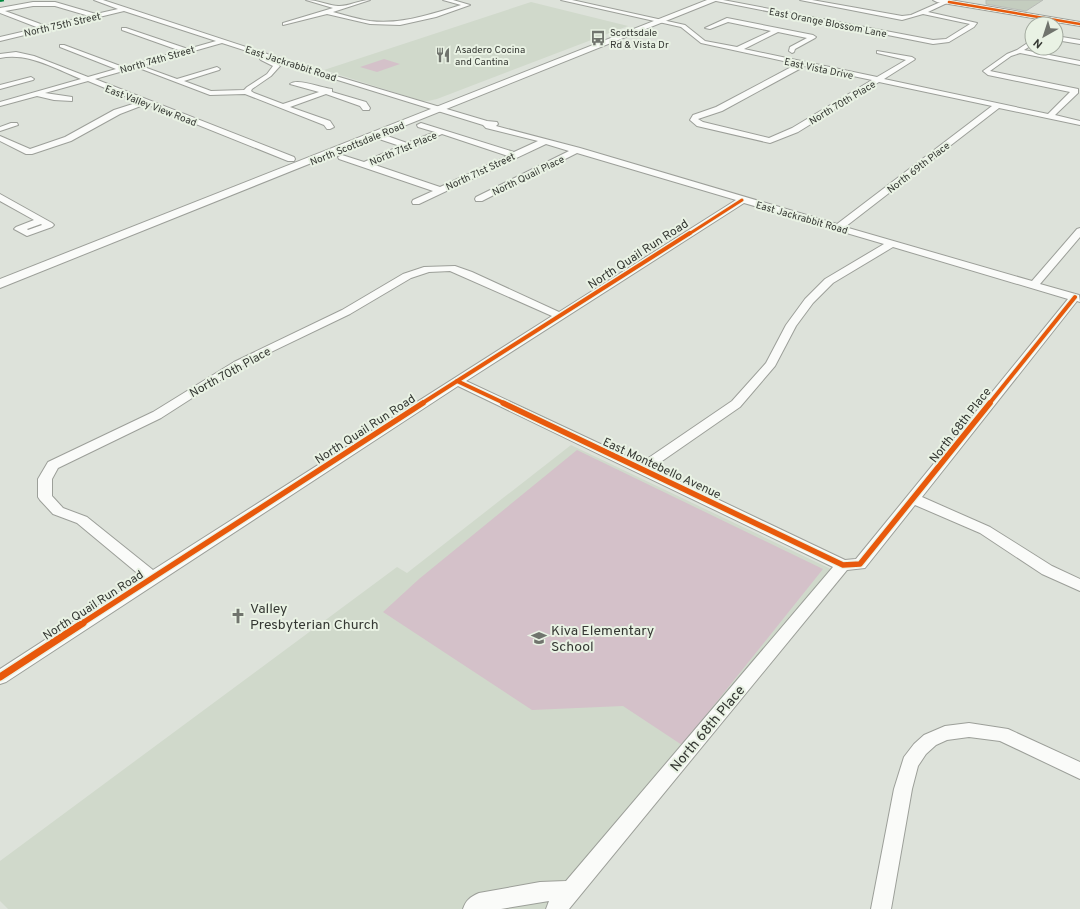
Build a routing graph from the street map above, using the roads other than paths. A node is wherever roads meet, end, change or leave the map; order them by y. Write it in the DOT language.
graph roads {
  1 [pos="97,0"];
  2 [pos="308,0"];
  3 [pos="367,0"];
  4 [pos="446,0"];
  5 [pos="564,0"];
  6 [pos="701,0"];
  7 [pos="717,0"];
  8 [pos="803,0"];
  9 [pos="944,1"];
  10 [pos="339,8"];
  11 [pos="125,9"];
  12 [pos="0,10"];
  13 [pos="328,12"];
  14 [pos="921,12"];
  15 [pos="95,16"];
  16 [pos="1035,16"];
  17 [pos="652,19"];
  18 [pos="663,21"];
  19 [pos="1064,23"];
  20 [pos="284,24"];
  21 [pos="1080,24"];
  22 [pos="45,28"];
  23 [pos="708,28"];
  24 [pos="124,29"];
  25 [pos="777,30"];
  26 [pos="0,39"];
  27 [pos="1064,39"];
  28 [pos="222,41"];
  29 [pos="1080,42"];
  30 [pos="62,46"];
  31 [pos="1024,48"];
  32 [pos="189,50"];
  33 [pos="737,50"];
  34 [pos="792,51"];
  35 [pos="1019,51"];
  36 [pos="878,52"];
  37 [pos="0,56"];
  38 [pos="545,61"];
  39 [pos="1080,62"];
  40 [pos="555,64"];
  41 [pos="803,64"];
  42 [pos="123,69"];
  43 [pos="217,70"];
  44 [pos="519,71"];
  45 [pos="531,74"];
  46 [pos="31,79"];
  47 [pos="87,79"];
  48 [pos="878,80"];
  49 [pos="177,81"];
  50 [pos="353,82"];
  51 [pos="293,84"];
  52 [pos="0,88"];
  53 [pos="247,92"];
  54 [pos="326,92"];
  55 [pos="37,94"];
  56 [pos="69,99"];
  57 [pos="146,102"];
  58 [pos="0,104"];
  59 [pos="998,105"];
  60 [pos="429,106"];
  61 [pos="283,107"];
  62 [pos="366,108"];
  63 [pos="441,110"];
  64 [pos="1049,117"];
  65 [pos="106,119"];
  66 [pos="117,120"];
  67 [pos="1080,123"];
  68 [pos="14,125"];
  69 [pos="421,125"];
  70 [pos="330,127"];
  71 [pos="0,129"];
  72 [pos="441,132"];
  73 [pos="372,137"];
  74 [pos="0,138"];
  75 [pos="545,141"];
  76 [pos="404,148"];
  77 [pos="578,150"];
  78 [pos="514,155"];
  79 [pos="342,157"];
  80 [pos="291,159"];
  81 [pos="365,164"];
  82 [pos="440,190"];
  83 [pos="0,197"];
  84 [pos="479,199"];
  85 [pos="742,200"];
  86 [pos="416,202"];
  87 [pos="11,203"];
  88 [pos="0,207"];
  89 [pos="41,221"];
  90 [pos="838,228"];
  91 [pos="1080,231"];
  92 [pos="891,244"];
  93 [pos="0,272"];
  94 [pos="0,284"];
  95 [pos="1034,285"];
  96 [pos="1077,298"];
  97 [pos="560,316"];
  98 [pos="457,381"];
  99 [pos="642,469"];
  100 [pos="914,499"];
  101 [pos="860,564"];
  102 [pos="843,565"];
  103 [pos="153,578"];
  104 [pos="1080,584"];
  105 [pos="0,677"];
  106 [pos="1080,771"];
  107 [pos="572,891"];
  108 [pos="473,909"];
  109 [pos="556,909"];
  110 [pos="881,909"];
  1 -- 11 [label="street, East Jackrabbit Road"];
  2 -- 10 [label="street"];
  3 -- 10 [label="street"];
  4 -- 13 [label="street"];
  5 -- 17 [label="street, East Vista Drive"];
  6 -- 17 [label="main road, North Scottsdale Road"];
  7 -- 14 [label="street, East Orange Blossom Lane"];
  7 -- 18 [label="main road, North Scottsdale Road"];
  8 -- 14 [label="street"];
  9 -- 14 [label="street"];
  9 -- 16 [label="main road"];
  10 -- 13 [label="street"];
  11 -- 15 [label="street, North 75th Street"];
  11 -- 28 [label="street, East Jackrabbit Road"];
  12 -- 15 [label="street"];
  12 -- 22 [label="street"];
  13 -- 20 [label="street"];
  15 -- 22 [label="street, North 75th Street"];
  17 -- 18 [label="street, East Vista Drive"];
  17 -- 38 [label="main road, North Scottsdale Road"];
  18 -- 33 [label="street, East Vista Drive"];
  18 -- 40 [label="main road, North Scottsdale Road"];
  19 -- 21 [label="main road"];
  22 -- 26 [label="street, North 75th Street"];
  23 -- 25 [label="street"];
  24 -- 32 [label="street"];
  25 -- 33 [label="street"];
  25 -- 34 [label="street"];
  27 -- 29 [label="street"];
  28 -- 32 [label="street, North 74th Street"];
  28 -- 50 [label="street, East Jackrabbit Road"];
  30 -- 42 [label="street"];
  31 -- 35 [label="street"];
  32 -- 42 [label="street, North 74th Street"];
  33 -- 41 [label="street, East Vista Drive"];
  35 -- 39 [label="street"];
  35 -- 64 [label="street"];
  36 -- 48 [label="street, North 70th Place"];
  37 -- 47 [label="street, East Valley View Road"];
  38 -- 40 [label="main road"];
  38 -- 44 [label="main road, North Scottsdale Road"];
  40 -- 45 [label="main road, North Scottsdale Road"];
  41 -- 48 [label="street, East Vista Drive"];
  41 -- 48 [label="street, North 70th Place"];
  42 -- 47 [label="street, North 74th Street"];
  43 -- 49 [label="street"];
  44 -- 45 [label="main road"];
  44 -- 60 [label="main road, North Scottsdale Road"];
  45 -- 63 [label="main road, North Scottsdale Road"];
  46 -- 52 [label="street"];
  47 -- 55 [label="street, North 74th Street"];
  47 -- 57 [label="street, East Valley View Road"];
  48 -- 59 [label="street, East Vista Drive"];
  49 -- 53 [label="street"];
  49 -- 53 [label="street"];
  50 -- 54 [label="street"];
  50 -- 60 [label="street, East Jackrabbit Road"];
  51 -- 54 [label="street"];
  53 -- 61 [label="street"];
  54 -- 61 [label="street"];
  54 -- 62 [label="street"];
  55 -- 56 [label="street"];
  55 -- 58 [label="street, North 74th Street"];
  57 -- 65 [label="street"];
  57 -- 80 [label="street, East Valley View Road"];
  59 -- 64 [label="street, East Vista Drive"];
  59 -- 90 [label="street, North 69th Place"];
  60 -- 63 [label="street, East Jackrabbit Road"];
  60 -- 80 [label="main road, North Scottsdale Road"];
  61 -- 70 [label="street"];
  63 -- 73 [label="main road, North Scottsdale Road"];
  63 -- 75 [label="street, East Jackrabbit Road"];
  64 -- 67 [label="street, East Vista Drive"];
  65 -- 66 [label="street"];
  65 -- 74 [label="street"];
  68 -- 71 [label="street"];
  69 -- 72 [label="street"];
  72 -- 76 [label="street, North 71st Place"];
  72 -- 78 [label="street"];
  73 -- 76 [label="street"];
  73 -- 94 [label="main road, North Scottsdale Road"];
  75 -- 77 [label="street, East Jackrabbit Road"];
  75 -- 78 [label="street, North 71st Street"];
  76 -- 81 [label="street, North 71st Place"];
  77 -- 84 [label="street, North Quail Place"];
  77 -- 85 [label="street, East Jackrabbit Road"];
  78 -- 82 [label="street, North 71st Street"];
  79 -- 81 [label="street"];
  80 -- 93 [label="main road, North Scottsdale Road"];
  81 -- 82 [label="street"];
  82 -- 86 [label="street, North 71st Street"];
  83 -- 87 [label="street"];
  85 -- 90 [label="street, East Jackrabbit Road"];
  85 -- 97 [label="street, North Quail Run Road"];
  87 -- 88 [label="street"];
  87 -- 89 [label="street"];
  90 -- 92 [label="street, East Jackrabbit Road"];
  91 -- 95 [label="street"];
  92 -- 95 [label="street, East Jackrabbit Road"];
  92 -- 99 [label="street"];
  95 -- 96 [label="street, East Jackrabbit Road"];
  96 -- 100 [label="street, North 68th Place"];
  97 -- 98 [label="street, North Quail Run Road"];
  97 -- 103 [label="street, North 70th Place"];
  98 -- 99 [label="street, East Montebello Avenue"];
  98 -- 103 [label="street, North Quail Run Road"];
  99 -- 102 [label="street, East Montebello Avenue"];
  100 -- 101 [label="street, North 68th Place"];
  100 -- 104 [label="street"];
  101 -- 102 [label="street, East Montebello Avenue"];
  102 -- 107 [label="street, North 68th Place"];
  103 -- 105 [label="street, North Quail Run Road"];
  106 -- 110 [label="street"];
  107 -- 108 [label="street"];
  107 -- 109 [label="street, North 68th Place"];
}
